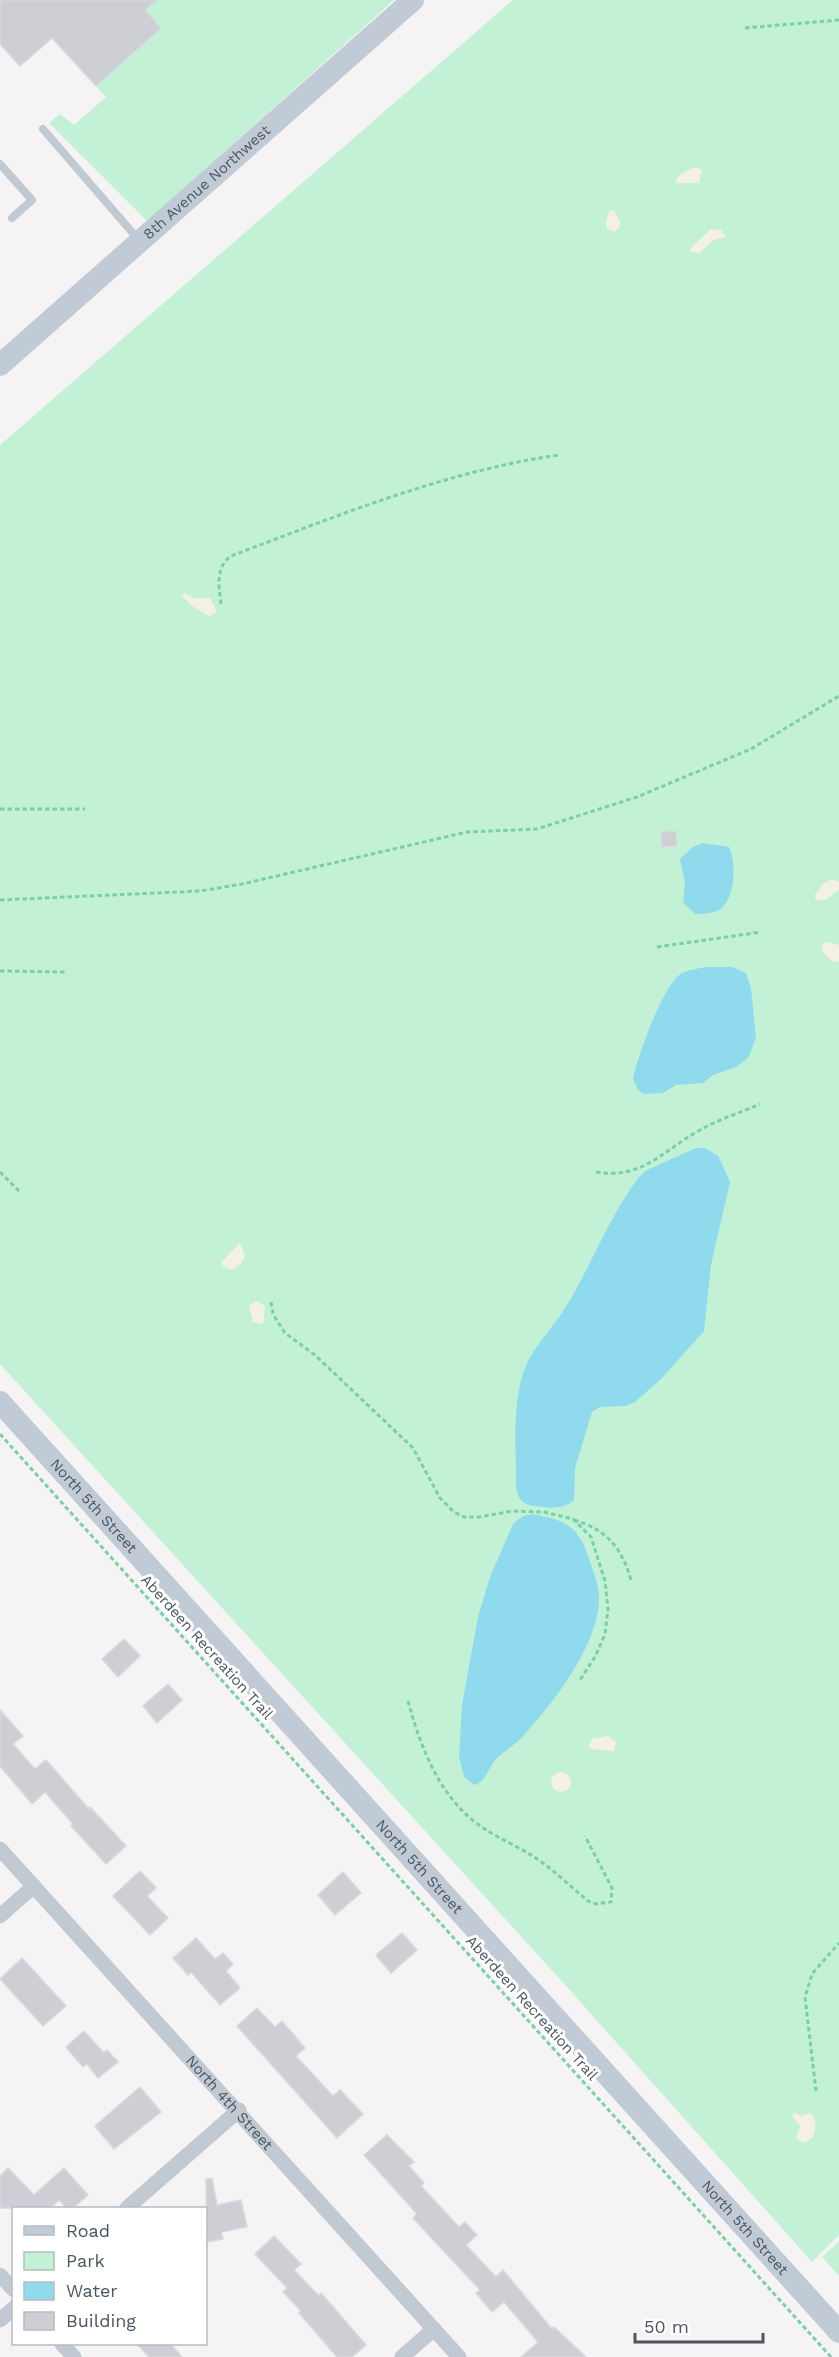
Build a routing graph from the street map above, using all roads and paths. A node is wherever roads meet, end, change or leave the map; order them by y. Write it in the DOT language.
graph roads {
  1 [pos="413,0"];
  2 [pos="839,20"];
  3 [pos="745,28"];
  4 [pos="43,129"];
  5 [pos="0,164"];
  6 [pos="12,218"];
  7 [pos="140,241"];
  8 [pos="0,365"];
  9 [pos="559,455"];
  10 [pos="221,604"];
  11 [pos="839,696"];
  12 [pos="0,809"];
  13 [pos="84,809"];
  14 [pos="0,900"];
  15 [pos="761,932"];
  16 [pos="657,947"];
  17 [pos="0,971"];
  18 [pos="67,972"];
  19 [pos="760,1104"];
  20 [pos="0,1172"];
  21 [pos="596,1172"];
  22 [pos="21,1193"];
  23 [pos="271,1302"];
  24 [pos="0,1402"];
  25 [pos="0,1434"];
  26 [pos="573,1519"];
  27 [pos="632,1580"];
  28 [pos="580,1680"];
  29 [pos="408,1701"];
  30 [pos="585,1836"];
  31 [pos="0,1849"];
  32 [pos="34,1886"];
  33 [pos="0,1916"];
  34 [pos="839,1942"];
  35 [pos="816,2091"];
  36 [pos="239,2110"];
  37 [pos="128,2207"];
  38 [pos="0,2275"];
  39 [pos="12,2288"];
  40 [pos="12,2310"];
  41 [pos="0,2320"];
  42 [pos="434,2329"];
  43 [pos="839,2332"];
  44 [pos="64,2345"];
  45 [pos="74,2357"];
  46 [pos="402,2357"];
  47 [pos="459,2357"];
  48 [pos="831,2357"];
  1 -- 7 [label="street, 8th Avenue Northwest"];
  2 -- 3 [label="path"];
  4 -- 7 [label="lane"];
  5 -- 6 [label="lane"];
  7 -- 8 [label="street, 8th Avenue Northwest"];
  9 -- 10 [label="path"];
  11 -- 14 [label="path"];
  12 -- 13 [label="path"];
  15 -- 16 [label="path"];
  17 -- 18 [label="path"];
  19 -- 21 [label="path"];
  20 -- 22 [label="path"];
  23 -- 26 [label="path"];
  24 -- 43 [label="street, North 5th Street"];
  25 -- 48 [label="path, Aberdeen Recreation Trail"];
  26 -- 27 [label="path"];
  26 -- 28 [label="path"];
  29 -- 30 [label="path"];
  31 -- 32 [label="street, North 4th Street"];
  32 -- 33 [label="street"];
  32 -- 36 [label="street, North 4th Street"];
  34 -- 35 [label="path"];
  36 -- 37 [label="street"];
  36 -- 42 [label="street, North 4th Street"];
  38 -- 39 [label="street"];
  40 -- 41 [label="street"];
  42 -- 46 [label="street"];
  42 -- 47 [label="street, North 4th Street"];
  44 -- 45 [label="street"];
}
